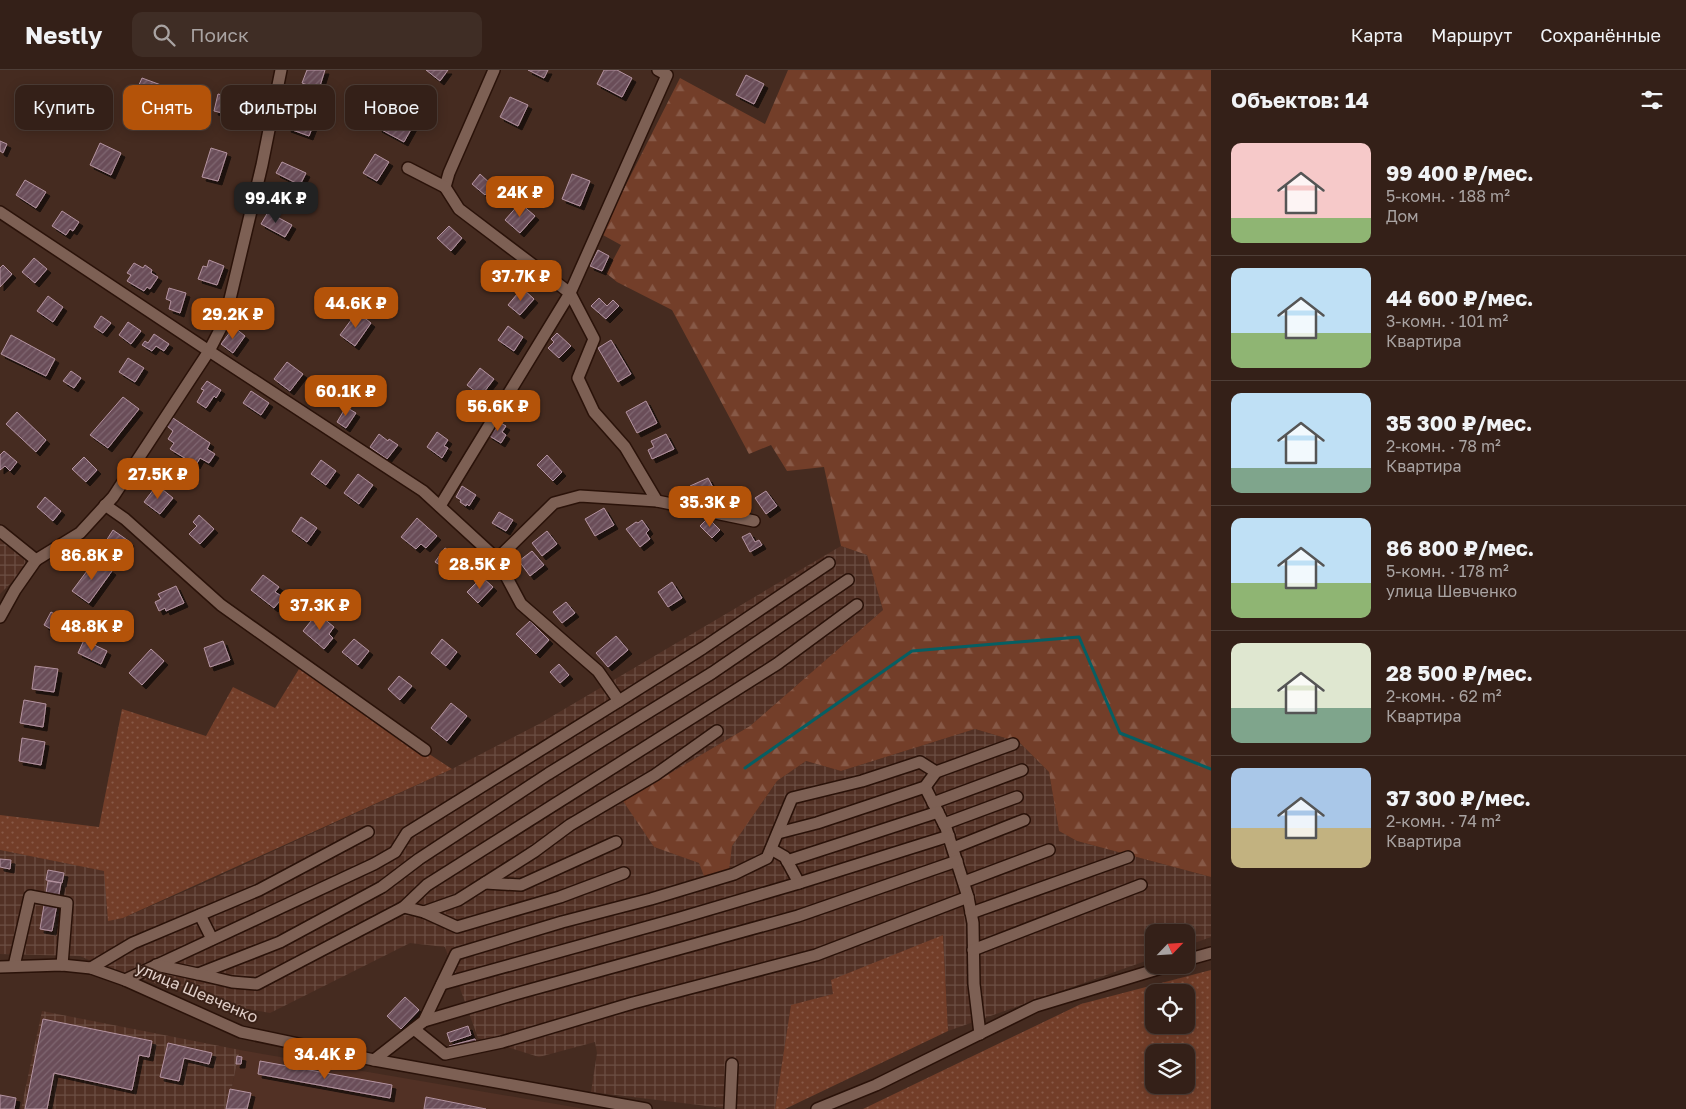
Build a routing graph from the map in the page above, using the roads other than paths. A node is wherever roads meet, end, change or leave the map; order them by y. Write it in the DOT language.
graph roads {
  1 [pos="281,70"];
  2 [pos="494,70"];
  3 [pos="664,73"];
  4 [pos="408,168"];
  5 [pos="445,187"];
  6 [pos="0,212"];
  7 [pos="570,293"];
  8 [pos="209,351"];
  9 [pos="657,501"];
  10 [pos="106,505"];
  11 [pos="440,506"];
  12 [pos="754,521"];
  13 [pos="0,531"];
  14 [pos="496,559"];
  15 [pos="36,560"];
  16 [pos="829,563"];
  17 [pos="848,580"];
  18 [pos="857,605"];
  19 [pos="0,618"];
  20 [pos="619,701"];
  21 [pos="718,732"];
  22 [pos="1013,744"];
  23 [pos="425,750"];
  24 [pos="1022,770"];
  25 [pos="936,772"];
  26 [pos="925,787"];
  27 [pos="1017,797"];
  28 [pos="936,808"];
  29 [pos="1024,820"];
  30 [pos="944,824"];
  31 [pos="368,832"];
  32 [pos="778,833"];
  33 [pos="949,836"];
  34 [pos="616,842"];
  35 [pos="772,848"];
  36 [pos="952,848"];
  37 [pos="1049,850"];
  38 [pos="1128,857"];
  39 [pos="957,860"];
  40 [pos="787,861"];
  41 [pos="624,873"];
  42 [pos="964,882"];
  43 [pos="485,883"];
  44 [pos="799,883"];
  45 [pos="1142,885"];
  46 [pos="968,897"];
  47 [pos="404,907"];
  48 [pos="424,912"];
  49 [pos="971,913"];
  50 [pos="200,915"];
  51 [pos="212,939"];
  52 [pos="973,950"];
  53 [pos="1211,953"];
  54 [pos="1195,957"];
  55 [pos="62,965"];
  56 [pos="156,965"];
  57 [pos="14,966"];
  58 [pos="0,967"];
  59 [pos="92,968"];
  60 [pos="1145,973"];
  61 [pos="198,974"];
  62 [pos="125,980"];
  63 [pos="442,984"];
  64 [pos="424,1021"];
  65 [pos="414,1029"];
  66 [pos="980,1034"];
  67 [pos="374,1060"];
  68 [pos="732,1064"];
  69 [pos="646,1109"];
  70 [pos="730,1109"];
  71 [pos="817,1109"];
  1 -- 8 [label="street"];
  2 -- 5 [label="street"];
  3 -- 7 [label="street"];
  4 -- 5 [label="street"];
  5 -- 7 [label="street"];
  6 -- 8 [label="street"];
  7 -- 9 [label="street"];
  7 -- 11 [label="street"];
  8 -- 10 [label="street"];
  8 -- 11 [label="street"];
  9 -- 12 [label="street"];
  9 -- 14 [label="street"];
  10 -- 15 [label="street"];
  10 -- 23 [label="street"];
  11 -- 14 [label="street"];
  13 -- 15 [label="street"];
  14 -- 20 [label="street"];
  15 -- 19 [label="street"];
  16 -- 20 [label="street"];
  17 -- 61 [label="street"];
  18 -- 47 [label="street"];
  20 -- 51 [label="street"];
  21 -- 43 [label="street"];
  22 -- 25 [label="street"];
  24 -- 28 [label="street"];
  25 -- 26 [label="street"];
  25 -- 32 [label="street"];
  26 -- 28 [label="street"];
  26 -- 32 [label="street"];
  27 -- 30 [label="street"];
  28 -- 30 [label="street"];
  28 -- 40 [label="street"];
  29 -- 36 [label="street"];
  30 -- 33 [label="street"];
  31 -- 50 [label="street"];
  32 -- 35 [label="street"];
  33 -- 36 [label="street"];
  33 -- 44 [label="street"];
  34 -- 43 [label="street"];
  35 -- 40 [label="street"];
  35 -- 63 [label="street"];
  36 -- 39 [label="street"];
  37 -- 42 [label="street"];
  38 -- 49 [label="street"];
  39 -- 42 [label="street"];
  39 -- 64 [label="street"];
  40 -- 44 [label="street"];
  41 -- 48 [label="street"];
  42 -- 46 [label="street"];
  43 -- 48 [label="street"];
  44 -- 63 [label="street"];
  45 -- 52 [label="street"];
  46 -- 49 [label="street"];
  46 -- 65 [label="street"];
  47 -- 48 [label="street"];
  47 -- 61 [label="street"];
  49 -- 52 [label="street"];
  50 -- 51 [label="street"];
  50 -- 59 [label="street"];
  51 -- 56 [label="street"];
  52 -- 66 [label="street"];
  53 -- 54 [label="street"];
  55 -- 57 [label="street, улица Шевченко"];
  55 -- 57 [label="street"];
  55 -- 59 [label="street, улица Шевченко"];
  56 -- 61 [label="street"];
  56 -- 62 [label="street"];
  57 -- 58 [label="street, улица Шевченко"];
  59 -- 62 [label="street, улица Шевченко"];
  60 -- 66 [label="street"];
  62 -- 67 [label="street, улица Шевченко"];
  63 -- 64 [label="street"];
  64 -- 65 [label="street"];
  65 -- 67 [label="street"];
  66 -- 71 [label="street"];
  67 -- 69 [label="street, улица Шевченко"];
  68 -- 70 [label="street"];
}
